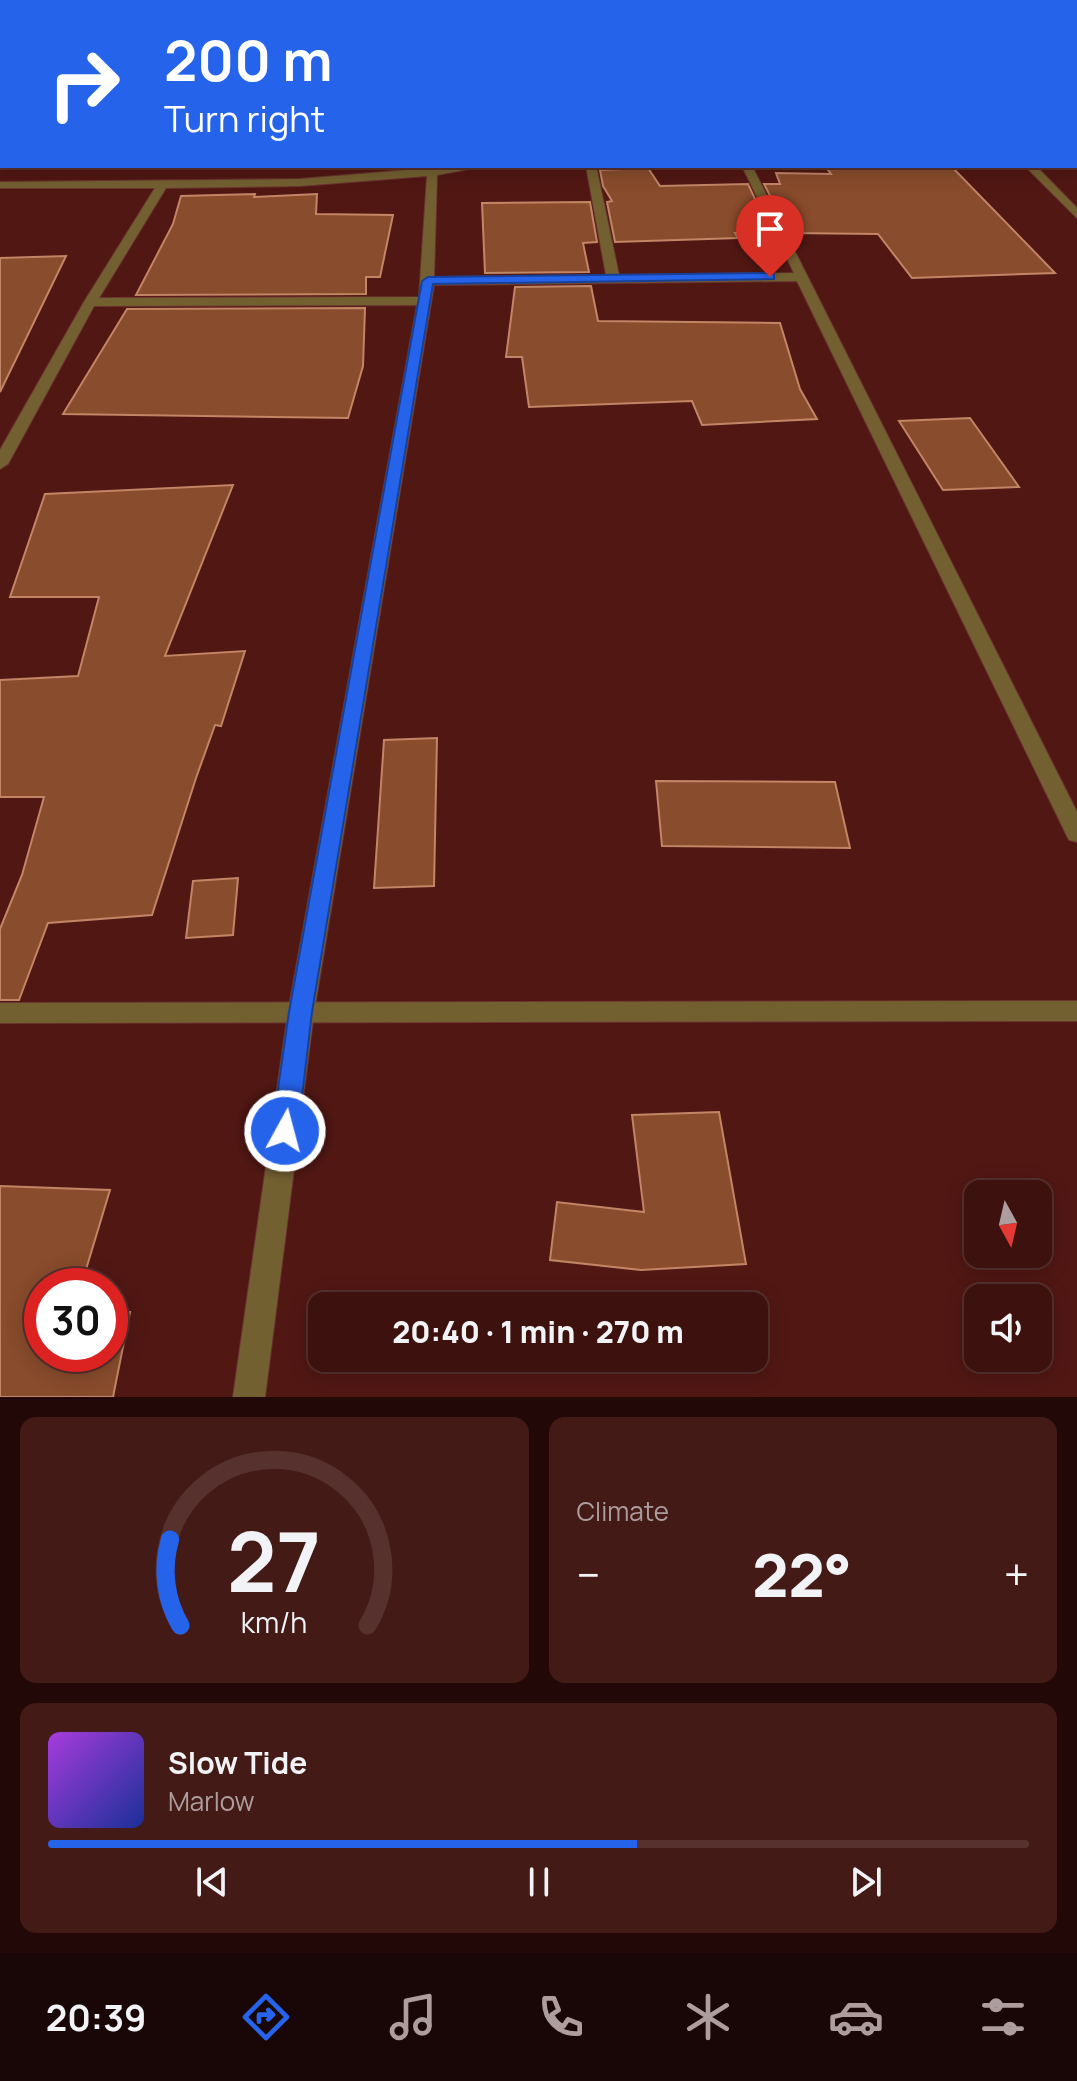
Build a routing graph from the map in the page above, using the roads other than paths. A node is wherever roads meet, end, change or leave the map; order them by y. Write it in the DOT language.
graph roads {
  1 [pos="466,168"];
  2 [pos="591,168"];
  3 [pos="748,168"];
  4 [pos="1032,168"];
  5 [pos="432,173"];
  6 [pos="163,184"];
  7 [pos="0,185"];
  8 [pos="1077,215"];
  9 [pos="613,277"];
  10 [pos="801,277"];
  11 [pos="428,281"];
  12 [pos="425,301"];
  13 [pos="90,302"];
  14 [pos="0,464"];
  15 [pos="1077,834"];
  16 [pos="1077,1011"];
  17 [pos="301,1012"];
  18 [pos="0,1013"];
  19 [pos="249,1397"];
  1 -- 5 [label="street"];
  2 -- 9 [label="street"];
  3 -- 10 [label="street"];
  4 -- 8 [label="street"];
  5 -- 6 [label="street"];
  5 -- 11 [label="street"];
  6 -- 7 [label="street"];
  6 -- 13 [label="street"];
  9 -- 10 [label="street"];
  9 -- 11 [label="street"];
  10 -- 15 [label="street"];
  11 -- 12 [label="street"];
  12 -- 13 [label="street"];
  12 -- 17 [label="street"];
  13 -- 14 [label="street"];
  16 -- 17 [label="street"];
  17 -- 18 [label="street"];
  17 -- 19 [label="street"];
}
